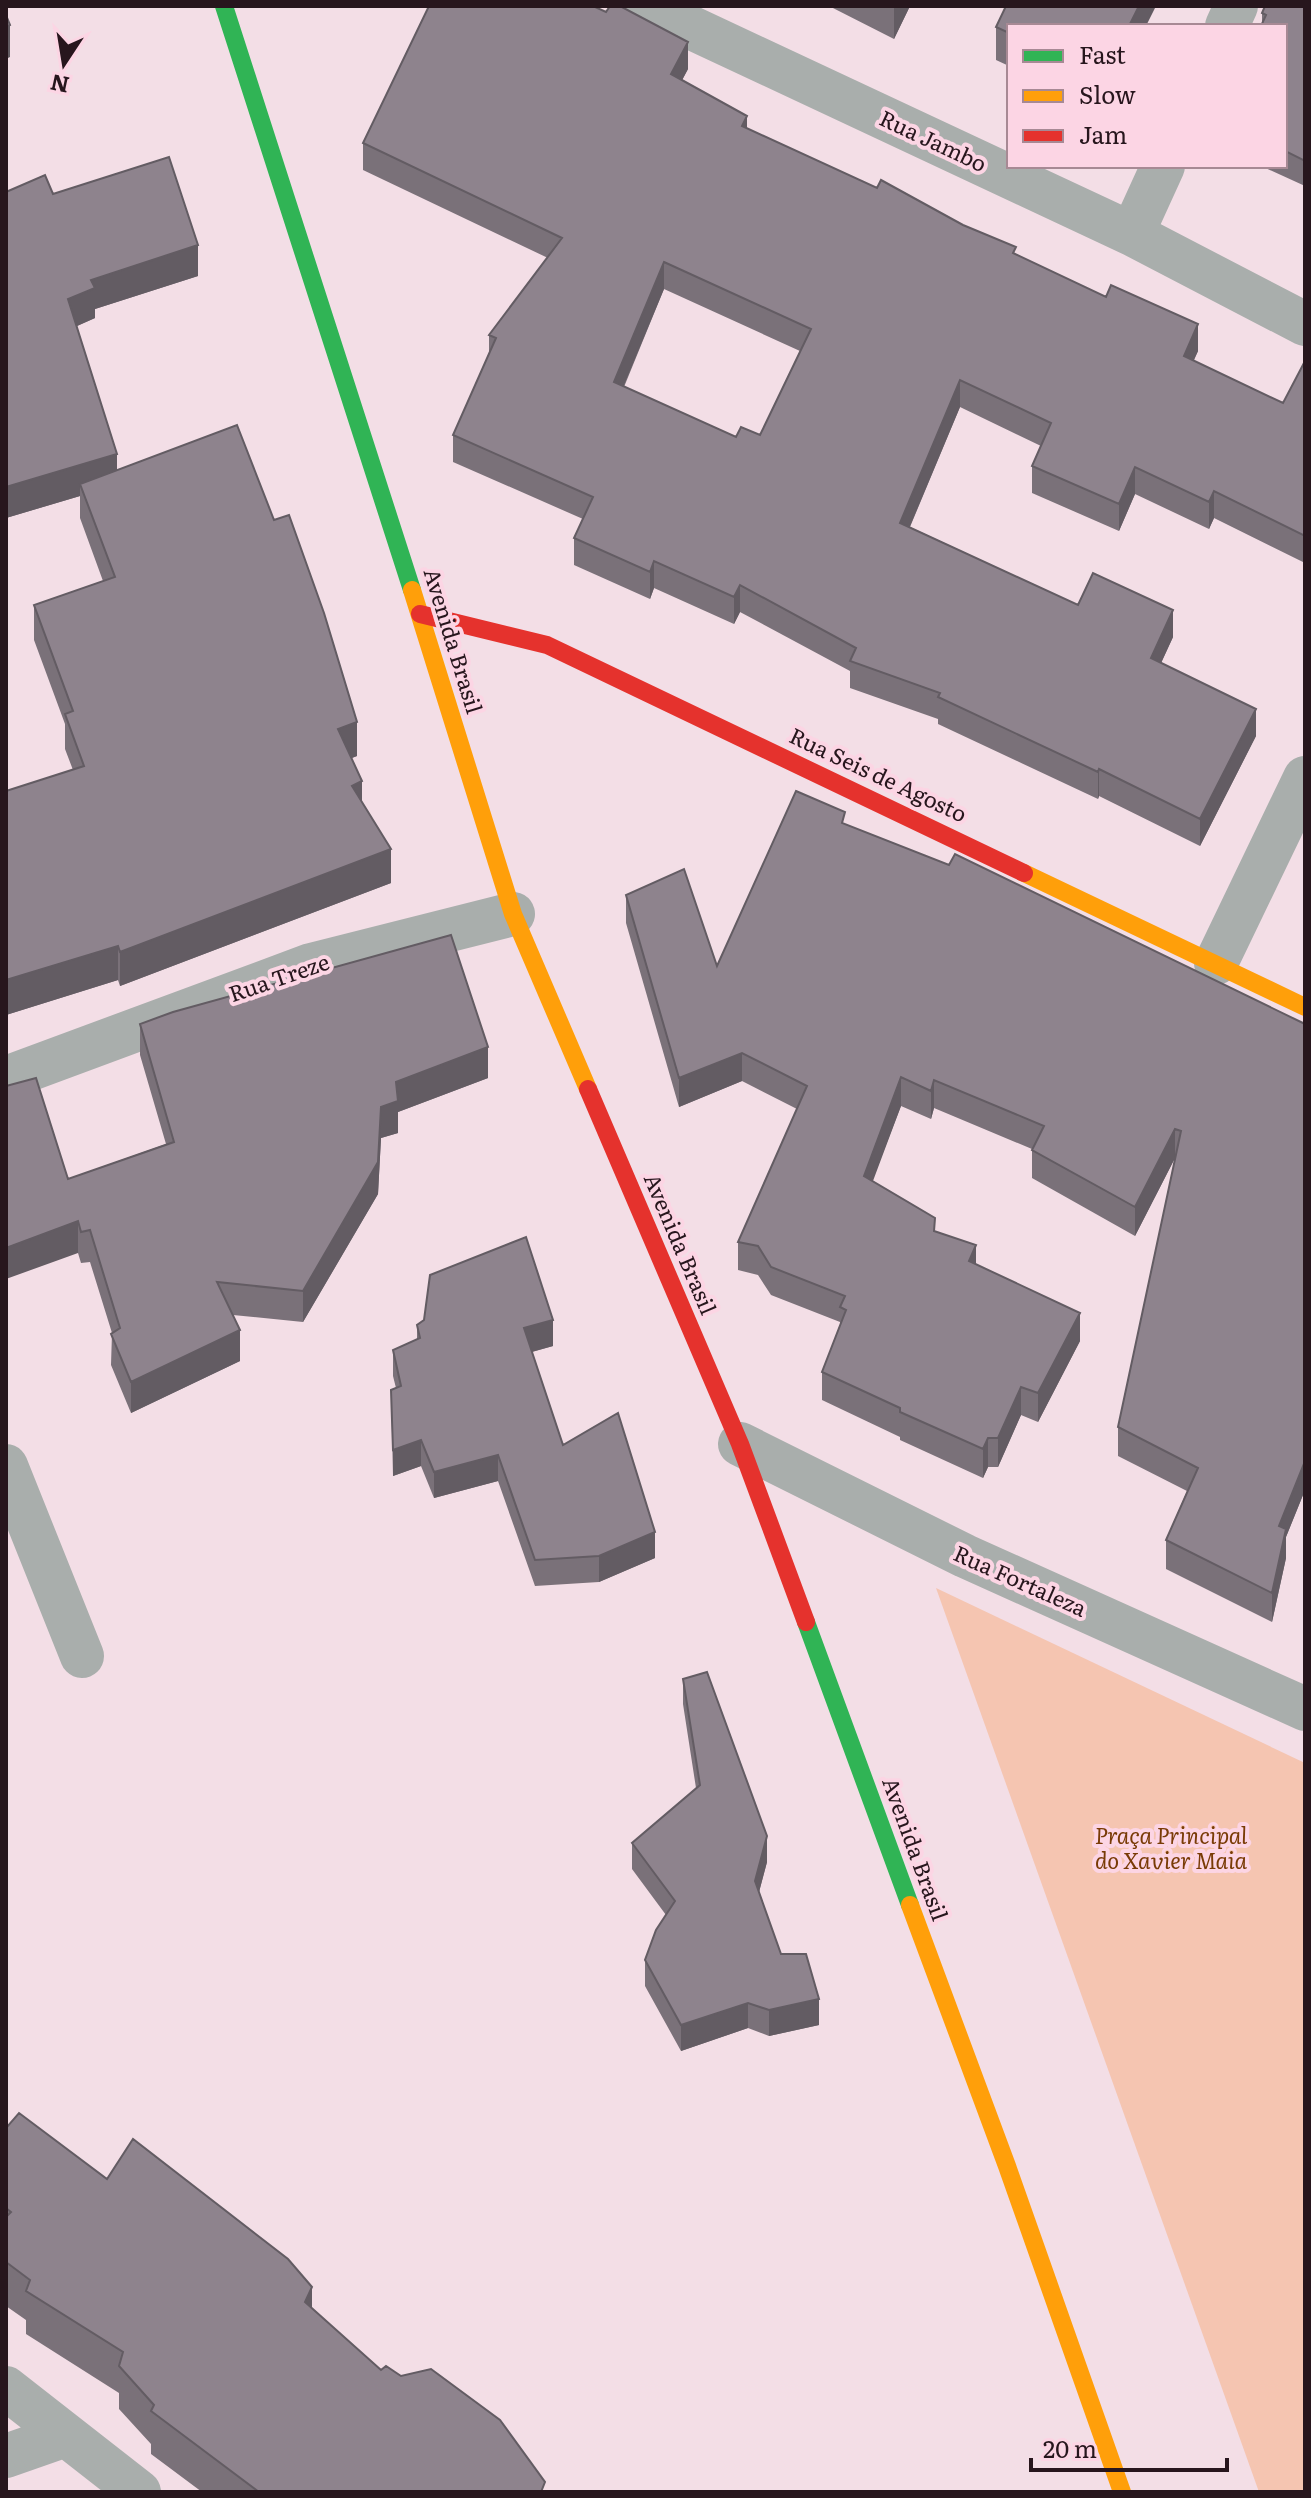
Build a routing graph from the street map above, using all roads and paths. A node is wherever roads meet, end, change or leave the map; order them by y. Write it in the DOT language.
graph roads {
  1 [pos="224,6"];
  2 [pos="645,6"];
  3 [pos="1162,168"];
  4 [pos="1132,234"];
  5 [pos="1305,324"];
  6 [pos="420,614"];
  7 [pos="1305,778"];
  8 [pos="513,914"];
  9 [pos="1216,963"];
  10 [pos="1305,1007"];
  11 [pos="6,1078"];
  12 [pos="740,1444"];
  13 [pos="6,1466"];
  14 [pos="82,1656"];
  15 [pos="1305,1709"];
  16 [pos="6,2388"];
  17 [pos="66,2435"];
  18 [pos="6,2456"];
  19 [pos="139,2492"];
  20 [pos="1122,2492"];
  1 -- 6 [label="street, Avenida Brasil"];
  2 -- 4 [label="street, Rua Jambo"];
  3 -- 4 [label="street"];
  4 -- 5 [label="street, Rua Jambo"];
  6 -- 8 [label="street, Avenida Brasil"];
  6 -- 9 [label="street, Rua Seis de Agosto"];
  7 -- 9 [label="street"];
  8 -- 11 [label="street, Rua Treze"];
  8 -- 12 [label="street, Avenida Brasil"];
  9 -- 10 [label="street, Rua Seis de Agosto"];
  12 -- 15 [label="street, Rua Fortaleza"];
  12 -- 20 [label="street, Avenida Brasil"];
  13 -- 14 [label="street"];
  16 -- 17 [label="street"];
  17 -- 18 [label="street"];
  17 -- 19 [label="street"];
}
